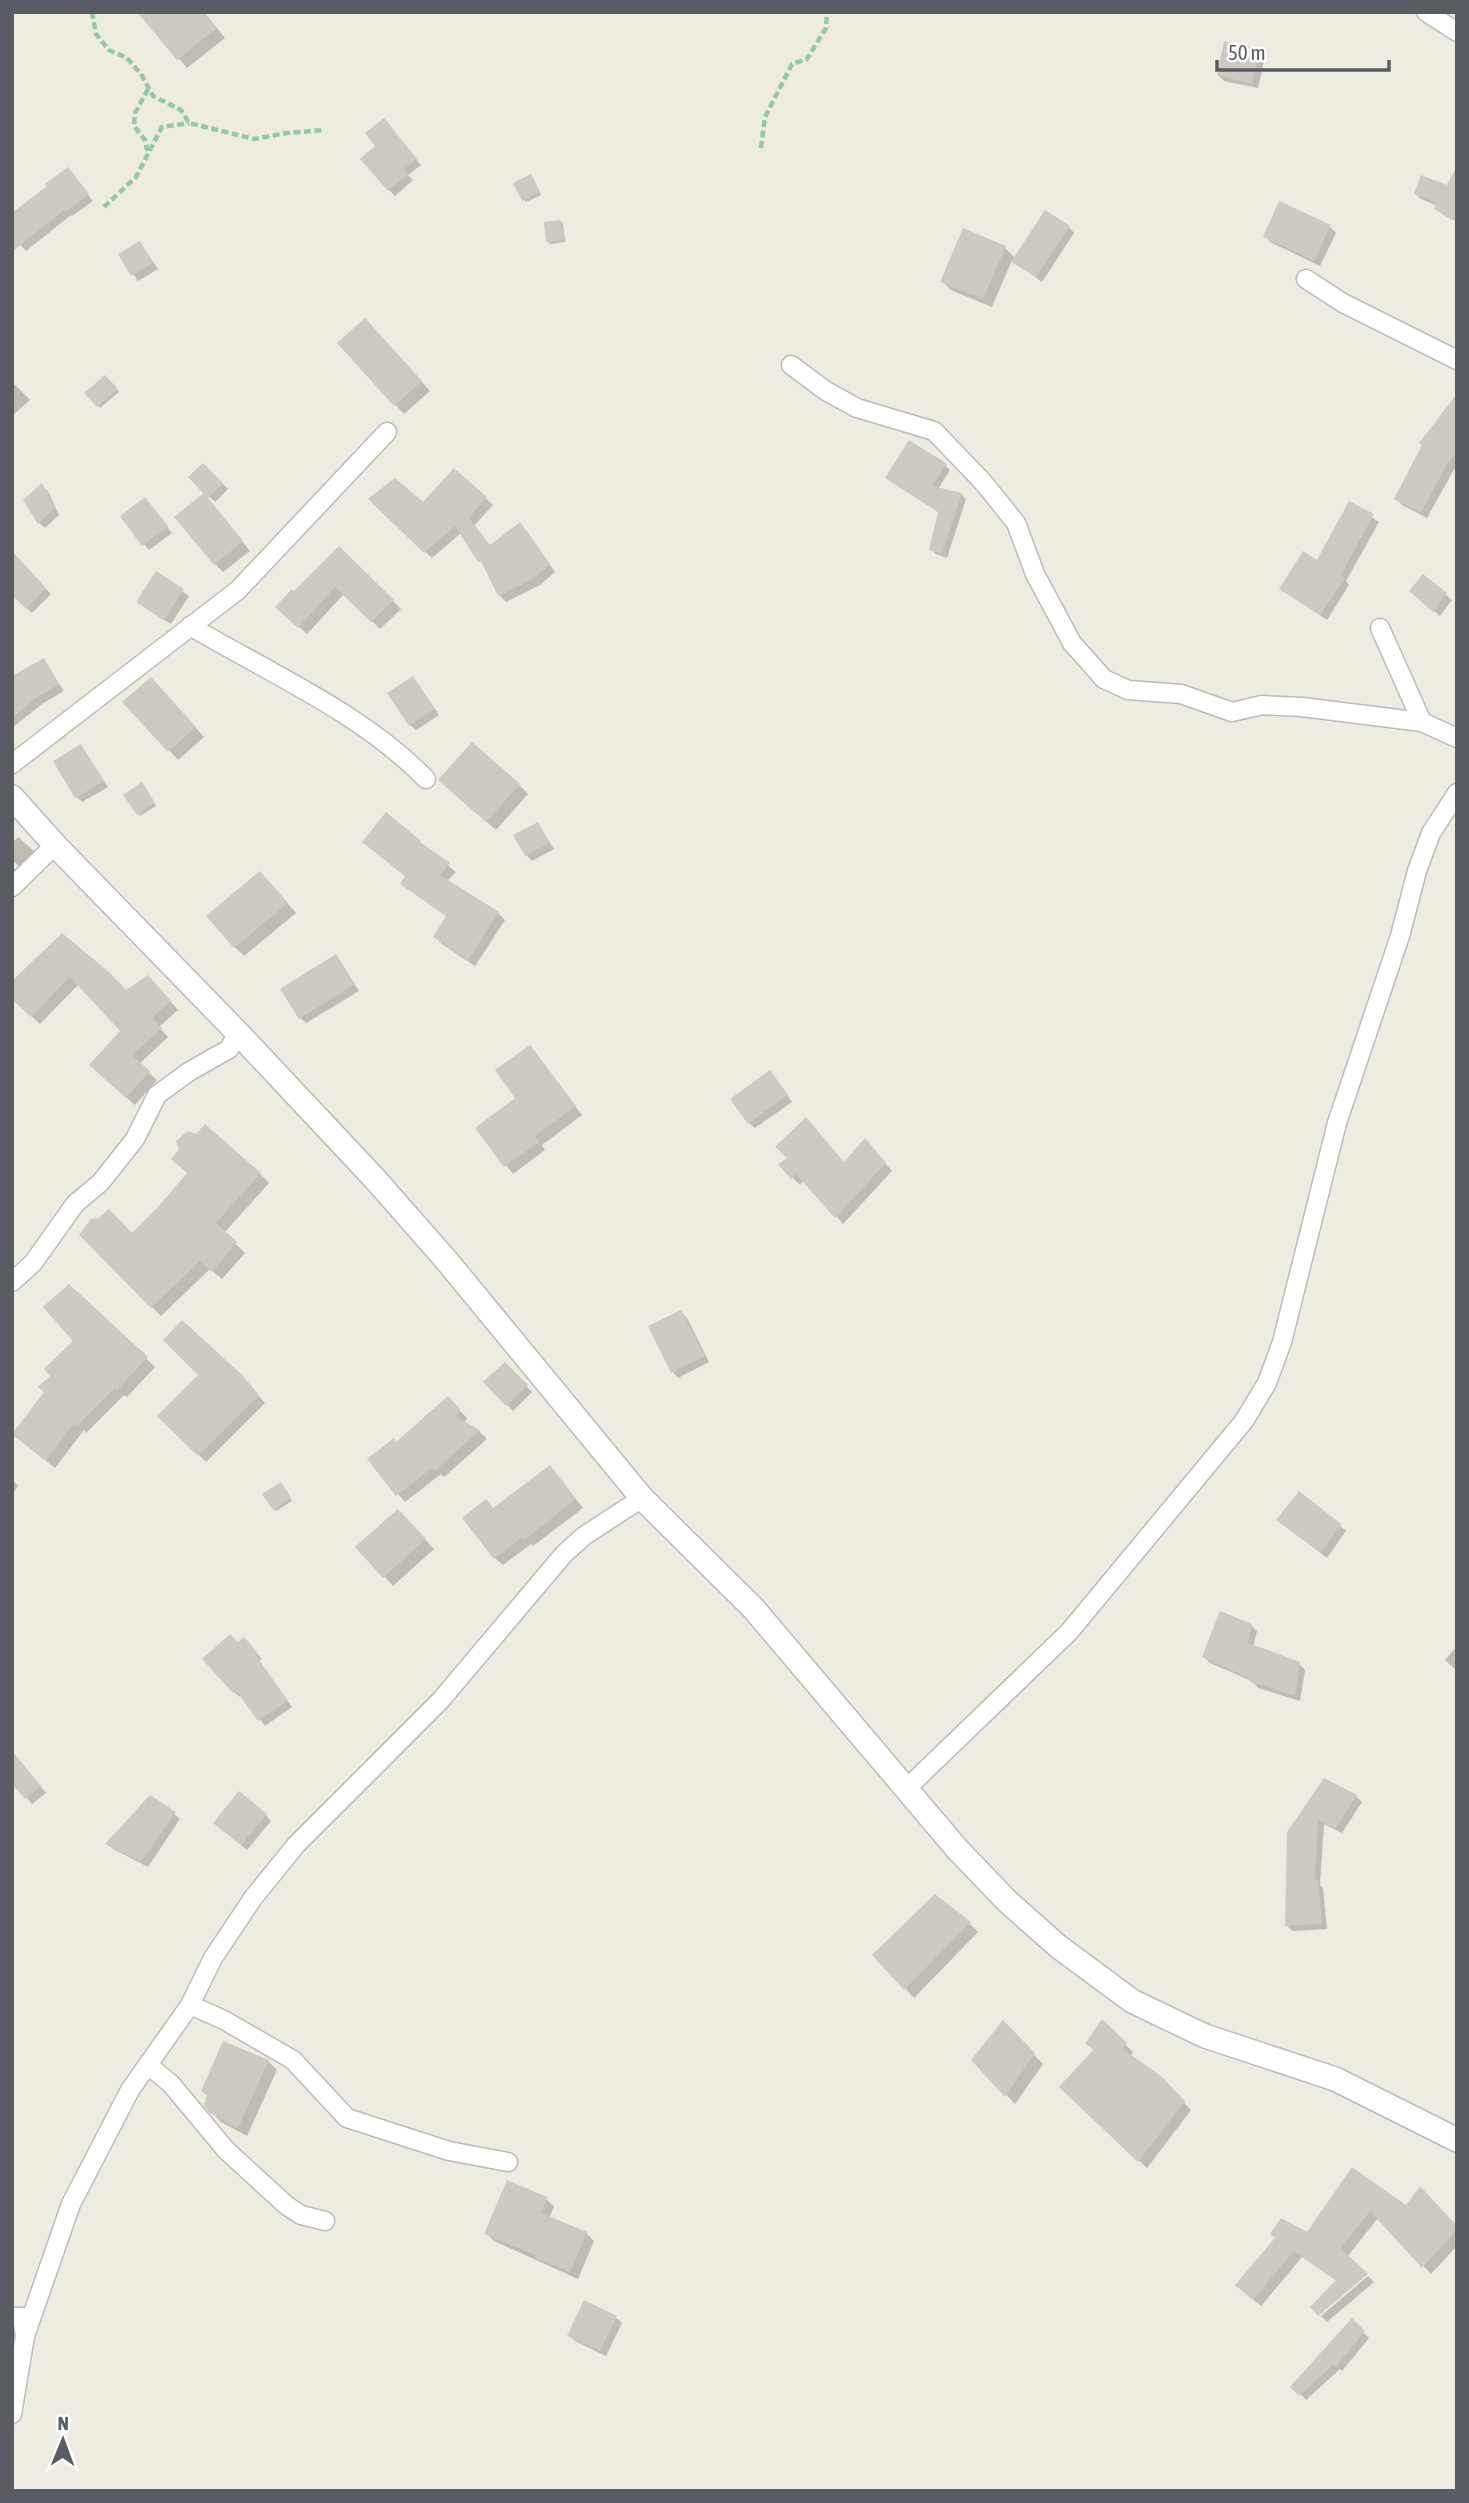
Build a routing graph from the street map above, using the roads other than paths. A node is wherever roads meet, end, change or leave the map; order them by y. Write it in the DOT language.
graph roads {
  1 [pos="1426,12"];
  2 [pos="1457,32"];
  3 [pos="1306,279"];
  4 [pos="1457,360"];
  5 [pos="790,365"];
  6 [pos="387,432"];
  7 [pos="190,626"];
  8 [pos="1380,628"];
  9 [pos="1422,722"];
  10 [pos="1457,738"];
  11 [pos="12,764"];
  12 [pos="426,779"];
  13 [pos="1457,793"];
  14 [pos="12,797"];
  15 [pos="55,845"];
  16 [pos="12,887"];
  17 [pos="238,1033"];
  18 [pos="12,1282"];
  19 [pos="642,1498"];
  20 [pos="906,1789"];
  21 [pos="190,2005"];
  22 [pos="148,2065"];
  23 [pos="1457,2140"];
  24 [pos="508,2162"];
  25 [pos="325,2221"];
  26 [pos="12,2317"];
  27 [pos="25,2336"];
  28 [pos="12,2414"];
  1 -- 2 [label="street"];
  3 -- 4 [label="street"];
  5 -- 9 [label="street"];
  6 -- 7 [label="street"];
  7 -- 11 [label="street"];
  7 -- 12 [label="street"];
  8 -- 9 [label="street"];
  9 -- 10 [label="street"];
  13 -- 20 [label="street"];
  14 -- 15 [label="street"];
  15 -- 16 [label="street"];
  15 -- 17 [label="street"];
  17 -- 18 [label="street"];
  17 -- 19 [label="street"];
  19 -- 20 [label="street"];
  19 -- 21 [label="street"];
  20 -- 23 [label="street"];
  21 -- 22 [label="street"];
  21 -- 24 [label="street"];
  22 -- 25 [label="street"];
  22 -- 27 [label="street"];
  26 -- 27 [label="street"];
  27 -- 28 [label="street"];
}
